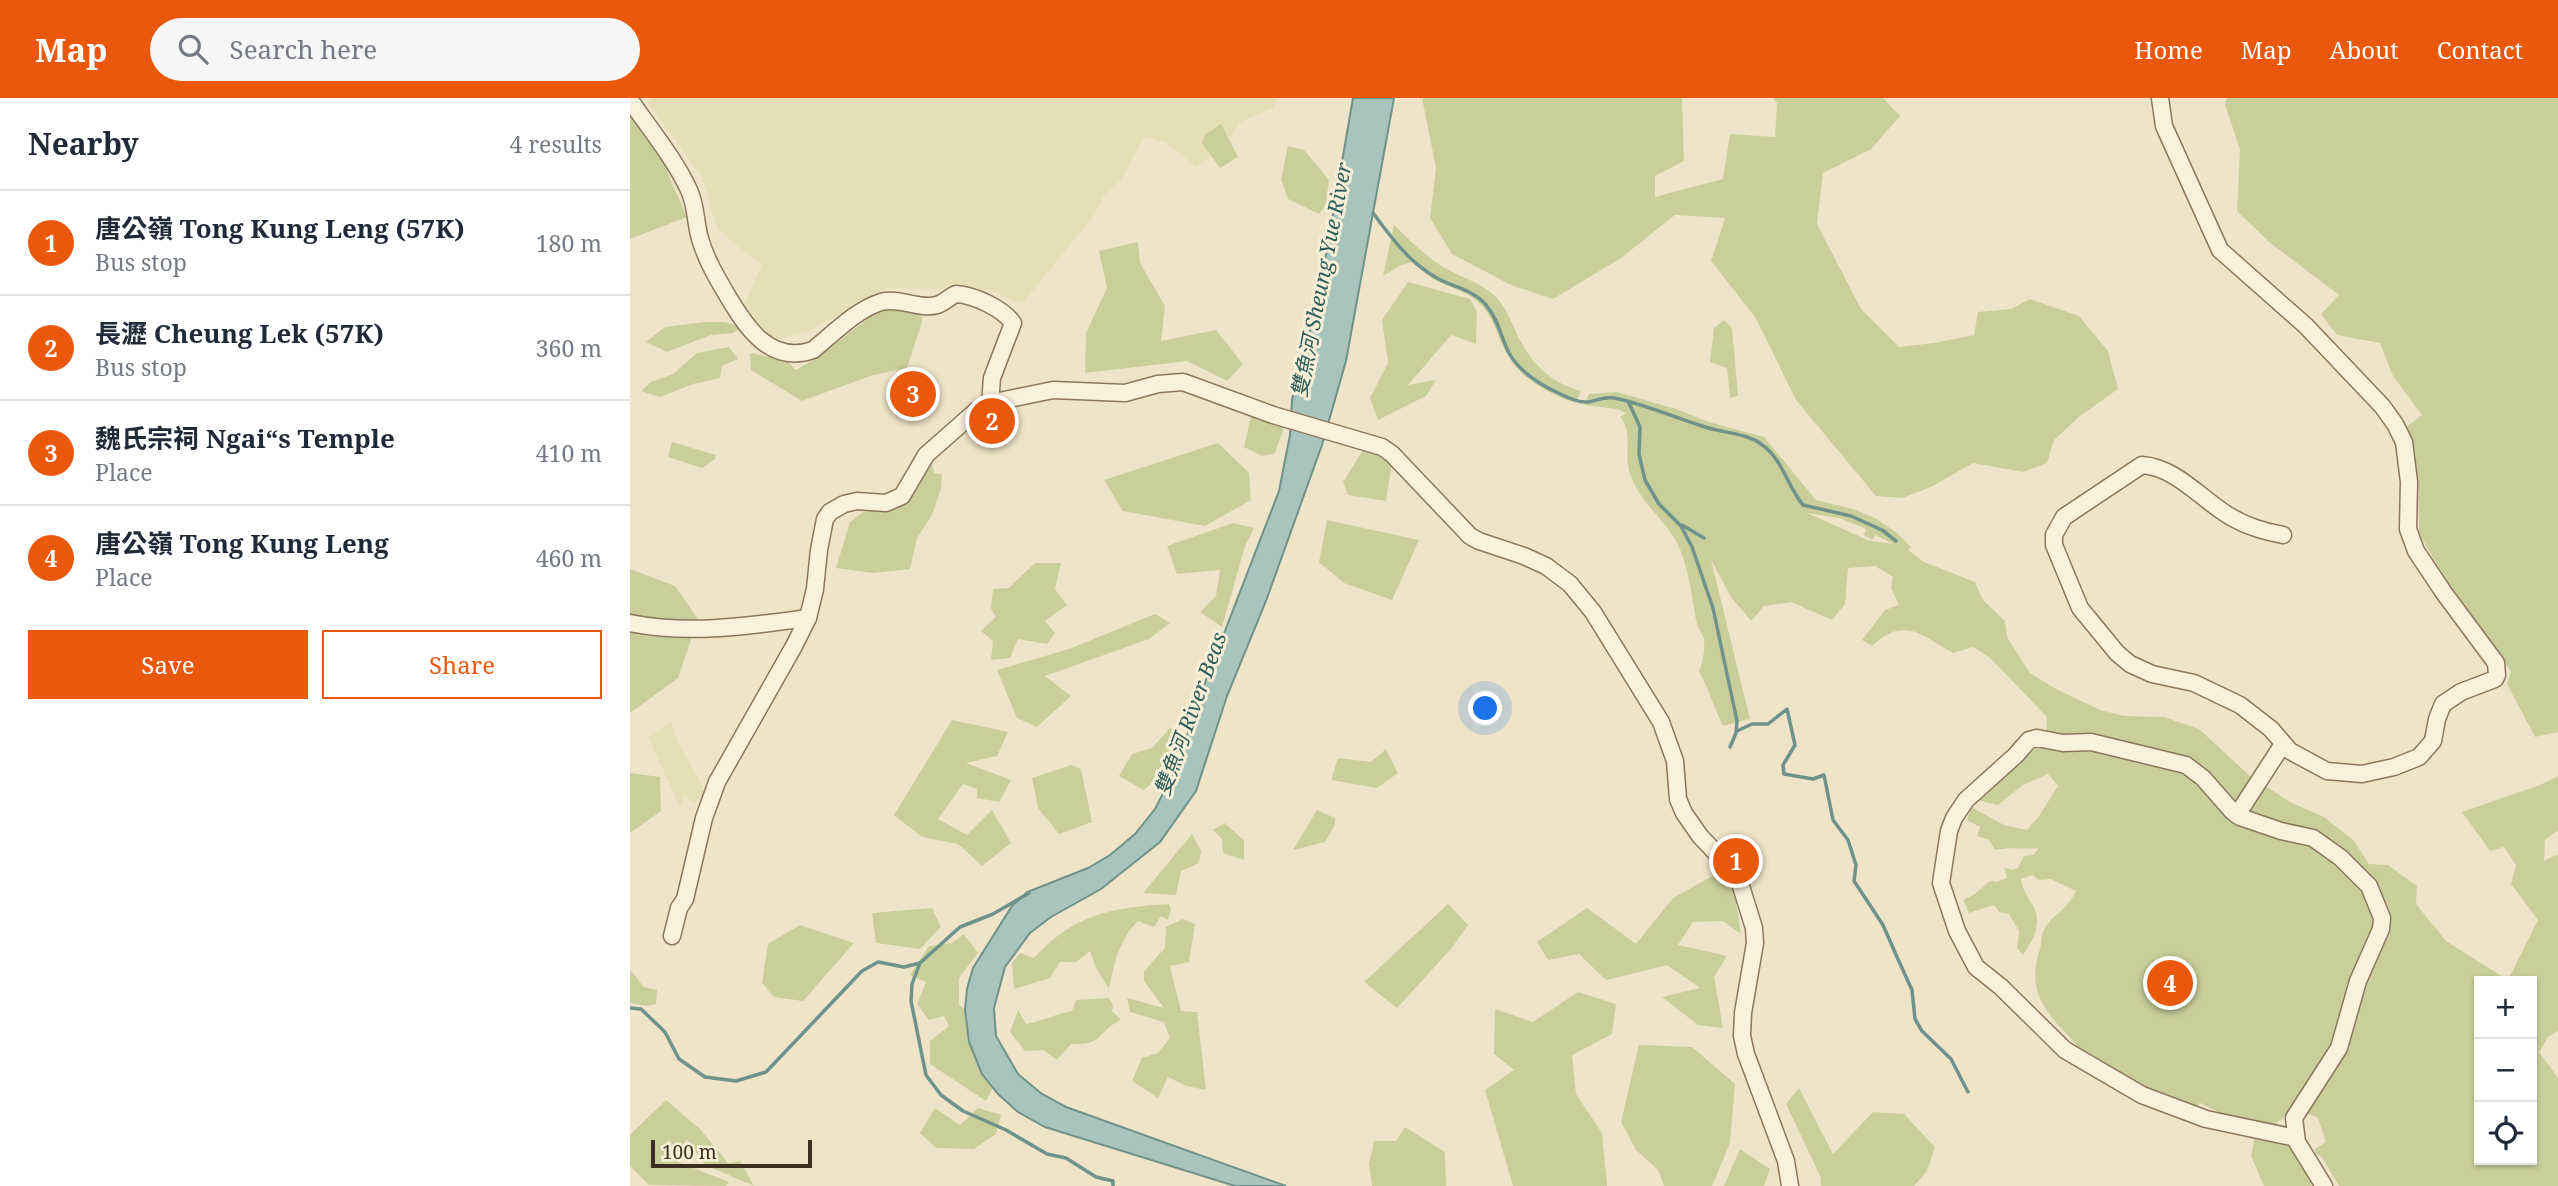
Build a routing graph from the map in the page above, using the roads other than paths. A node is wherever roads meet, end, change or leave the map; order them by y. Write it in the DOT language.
graph roads {
  1 [pos="2160,98"];
  2 [pos="630,100"];
  3 [pos="990,404"];
  4 [pos="2283,535"];
  5 [pos="807,618"];
  6 [pos="630,623"];
  7 [pos="2283,744"];
  8 [pos="2236,815"];
  9 [pos="672,936"];
  10 [pos="2296,1138"];
  11 [pos="1790,1186"];
  12 [pos="2325,1186"];
  1 -- 7 [label="street"];
  2 -- 3 [label="street"];
  3 -- 5 [label="street"];
  3 -- 11 [label="street"];
  4 -- 7 [label="street"];
  5 -- 6 [label="street"];
  5 -- 9 [label="street"];
  7 -- 8 [label="street"];
  8 -- 10 [label="street"];
  8 -- 10 [label="street"];
  10 -- 12 [label="street"];
}
